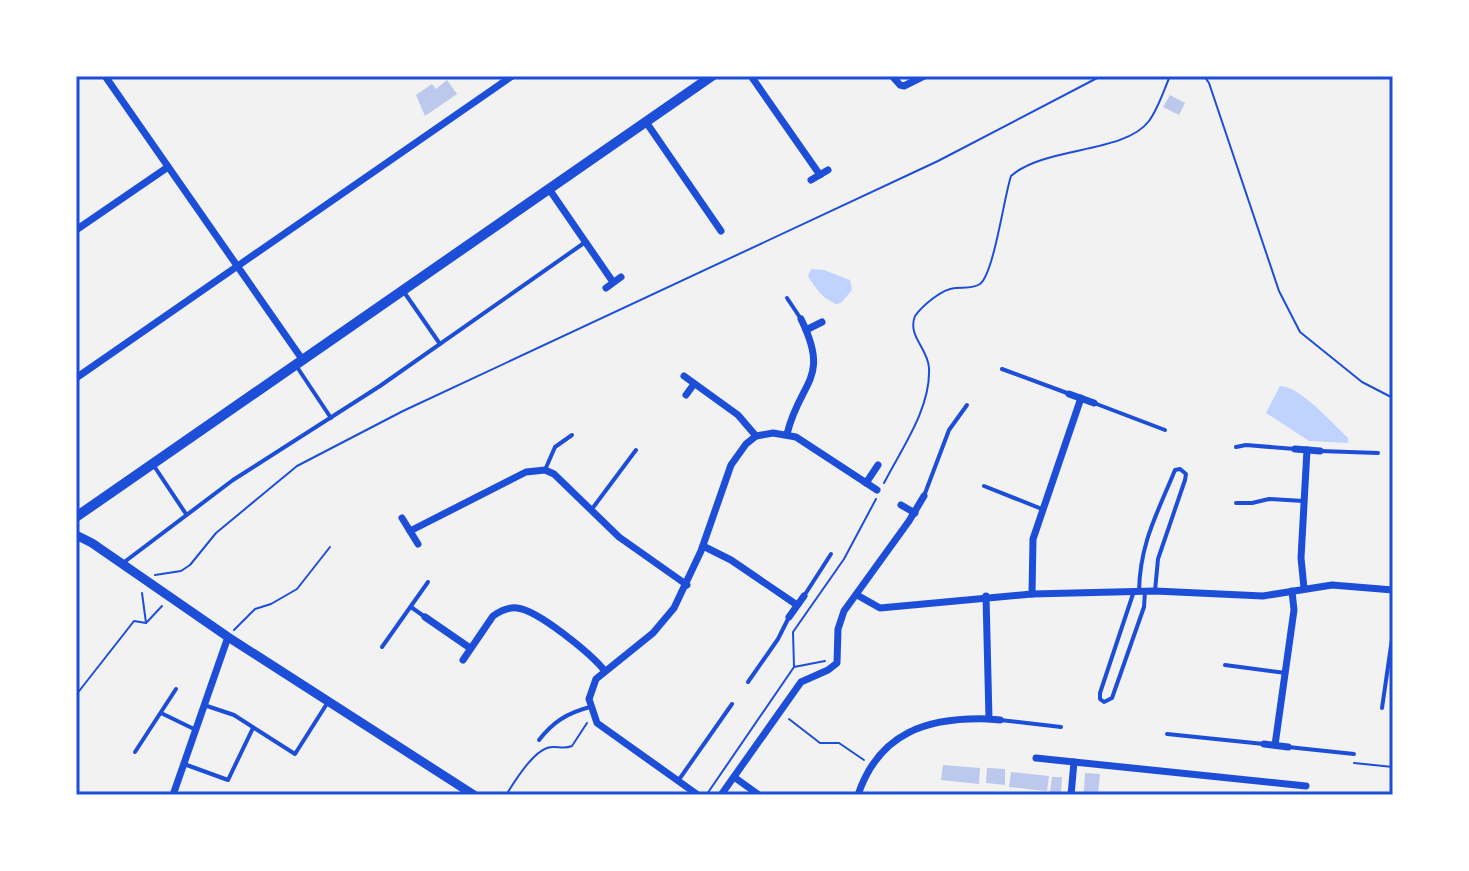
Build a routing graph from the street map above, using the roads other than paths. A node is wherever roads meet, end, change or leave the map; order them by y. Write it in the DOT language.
graph roads {
  1 [pos="105,76"];
  2 [pos="512,76"];
  3 [pos="712,76"];
  4 [pos="751,76"];
  5 [pos="892,76"];
  6 [pos="924,76"];
  7 [pos="646,122"];
  8 [pos="168,167"];
  9 [pos="828,170"];
  10 [pos="820,175"];
  11 [pos="811,180"];
  12 [pos="549,189"];
  13 [pos="76,230"];
  14 [pos="721,231"];
  15 [pos="586,242"];
  16 [pos="238,265"];
  17 [pos="621,277"];
  18 [pos="403,290"];
  19 [pos="787,298"];
  20 [pos="801,319"];
  21 [pos="822,322"];
  22 [pos="806,330"];
  23 [pos="440,344"];
  24 [pos="298,361"];
  25 [pos="1002,369"];
  26 [pos="684,376"];
  27 [pos="76,378"];
  28 [pos="694,384"];
  29 [pos="1069,394"];
  30 [pos="686,395"];
  31 [pos="1081,398"];
  32 [pos="1094,403"];
  33 [pos="967,405"];
  34 [pos="331,418"];
  35 [pos="1165,430"];
  36 [pos="787,434"];
  37 [pos="572,435"];
  38 [pos="756,436"];
  39 [pos="1236,447"];
  40 [pos="1295,449"];
  41 [pos="636,450"];
  42 [pos="1307,450"];
  43 [pos="1320,451"];
  44 [pos="1378,453"];
  45 [pos="151,462"];
  46 [pos="878,465"];
  47 [pos="545,470"];
  48 [pos="866,483"];
  49 [pos="984,486"];
  50 [pos="877,490"];
  51 [pos="924,496"];
  52 [pos="1304,501"];
  53 [pos="1236,503"];
  54 [pos="901,505"];
  55 [pos="1042,509"];
  56 [pos="591,511"];
  57 [pos="915,513"];
  58 [pos="186,514"];
  59 [pos="76,517"];
  60 [pos="402,518"];
  61 [pos="410,531"];
  62 [pos="76,535"];
  63 [pos="418,544"];
  64 [pos="703,546"];
  65 [pos="831,554"];
  66 [pos="123,563"];
  67 [pos="428,582"];
  68 [pos="687,585"];
  69 [pos="1304,588"];
  70 [pos="1393,590"];
  71 [pos="1139,591"];
  72 [pos="1155,591"];
  73 [pos="1292,591"];
  74 [pos="1032,594"];
  75 [pos="857,595"];
  76 [pos="804,596"];
  77 [pos="986,596"];
  78 [pos="797,605"];
  79 [pos="411,607"];
  80 [pos="425,617"];
  81 [pos="789,617"];
  82 [pos="1393,632"];
  83 [pos="228,637"];
  84 [pos="382,647"];
  85 [pos="470,648"];
  86 [pos="463,660"];
  87 [pos="1225,665"];
  88 [pos="604,670"];
  89 [pos="1286,673"];
  90 [pos="748,682"];
  91 [pos="176,689"];
  92 [pos="328,702"];
  93 [pos="203,704"];
  94 [pos="732,704"];
  95 [pos="1382,708"];
  96 [pos="591,711"];
  97 [pos="161,713"];
  98 [pos="989,719"];
  99 [pos="1000,720"];
  100 [pos="1061,727"];
  101 [pos="253,728"];
  102 [pos="194,729"];
  103 [pos="1167,734"];
  104 [pos="539,740"];
  105 [pos="1264,744"];
  106 [pos="1275,745"];
  107 [pos="1288,747"];
  108 [pos="135,752"];
  109 [pos="1354,754"];
  110 [pos="1036,758"];
  111 [pos="1074,762"];
  112 [pos="182,764"];
  113 [pos="734,777"];
  114 [pos="678,781"];
  115 [pos="1306,786"];
  116 [pos="173,795"];
  117 [pos="474,795"];
  118 [pos="698,795"];
  119 [pos="721,795"];
  120 [pos="759,795"];
  121 [pos="858,795"];
  122 [pos="1071,795"];
  1 -- 8 [label="street"];
  2 -- 16 [label="street"];
  3 -- 7 [label="main road"];
  4 -- 10 [label="street"];
  5 -- 6 [label="street"];
  7 -- 12 [label="main road"];
  7 -- 14 [label="street"];
  8 -- 13 [label="street"];
  8 -- 16 [label="street"];
  9 -- 10 [label="street"];
  10 -- 11 [label="street"];
  12 -- 15 [label="street"];
  12 -- 18 [label="main road"];
  15 -- 17 [label="street"];
  15 -- 23 [label="lane"];
  16 -- 24 [label="street"];
  16 -- 27 [label="street"];
  18 -- 23 [label="lane"];
  18 -- 24 [label="main road"];
  19 -- 20 [label="lane"];
  20 -- 22 [label="street"];
  21 -- 22 [label="street"];
  22 -- 36 [label="street"];
  23 -- 34 [label="lane"];
  24 -- 34 [label="lane"];
  24 -- 45 [label="main road"];
  25 -- 29 [label="lane"];
  26 -- 28 [label="street"];
  28 -- 30 [label="street"];
  28 -- 38 [label="street"];
  29 -- 31 [label="street"];
  31 -- 32 [label="street"];
  31 -- 55 [label="street"];
  32 -- 35 [label="lane"];
  33 -- 51 [label="lane"];
  34 -- 58 [label="lane"];
  36 -- 38 [label="street"];
  36 -- 48 [label="street"];
  37 -- 47 [label="lane"];
  38 -- 64 [label="street"];
  39 -- 40 [label="lane"];
  40 -- 42 [label="street"];
  41 -- 56 [label="lane"];
  42 -- 43 [label="street"];
  42 -- 52 [label="street"];
  43 -- 44 [label="lane"];
  45 -- 58 [label="lane"];
  45 -- 59 [label="main road"];
  46 -- 48 [label="street"];
  47 -- 56 [label="street"];
  47 -- 61 [label="street"];
  48 -- 50 [label="street"];
  49 -- 55 [label="lane"];
  51 -- 57 [label="street"];
  52 -- 53 [label="lane"];
  52 -- 69 [label="street"];
  54 -- 57 [label="street"];
  55 -- 74 [label="street"];
  56 -- 68 [label="street"];
  57 -- 75 [label="street"];
  58 -- 66 [label="lane"];
  60 -- 61 [label="street"];
  61 -- 63 [label="street"];
  62 -- 66 [label="street"];
  64 -- 68 [label="street"];
  64 -- 78 [label="street"];
  65 -- 76 [label="lane"];
  66 -- 83 [label="street"];
  67 -- 79 [label="lane"];
  68 -- 88 [label="street"];
  69 -- 70 [label="street"];
  69 -- 73 [label="street"];
  71 -- 71 [label="lane"];
  71 -- 72 [label="street"];
  71 -- 72 [label="lane"];
  71 -- 74 [label="street"];
  72 -- 73 [label="street"];
  73 -- 89 [label="street"];
  74 -- 77 [label="street"];
  75 -- 77 [label="street"];
  75 -- 113 [label="street"];
  76 -- 78 [label="street"];
  77 -- 98 [label="street"];
  78 -- 81 [label="street"];
  79 -- 80 [label="lane"];
  79 -- 84 [label="lane"];
  80 -- 85 [label="street"];
  81 -- 90 [label="lane"];
  82 -- 95 [label="lane"];
  83 -- 92 [label="street"];
  83 -- 93 [label="street"];
  85 -- 86 [label="street"];
  85 -- 88 [label="street"];
  87 -- 89 [label="lane"];
  88 -- 96 [label="street"];
  89 -- 106 [label="street"];
  91 -- 97 [label="lane"];
  92 -- 101 [label="lane"];
  92 -- 117 [label="street"];
  93 -- 101 [label="lane"];
  93 -- 102 [label="street"];
  94 -- 114 [label="lane"];
  96 -- 104 [label="lane"];
  96 -- 114 [label="street"];
  97 -- 102 [label="lane"];
  97 -- 108 [label="lane"];
  98 -- 99 [label="street"];
  98 -- 121 [label="street"];
  99 -- 100 [label="lane"];
  101 -- 112 [label="lane"];
  102 -- 112 [label="street"];
  103 -- 105 [label="lane"];
  105 -- 106 [label="street"];
  106 -- 107 [label="street"];
  107 -- 109 [label="lane"];
  110 -- 111 [label="street"];
  111 -- 115 [label="street"];
  111 -- 122 [label="street"];
  112 -- 116 [label="street"];
  113 -- 119 [label="street"];
  113 -- 120 [label="street"];
  114 -- 118 [label="street"];
}
